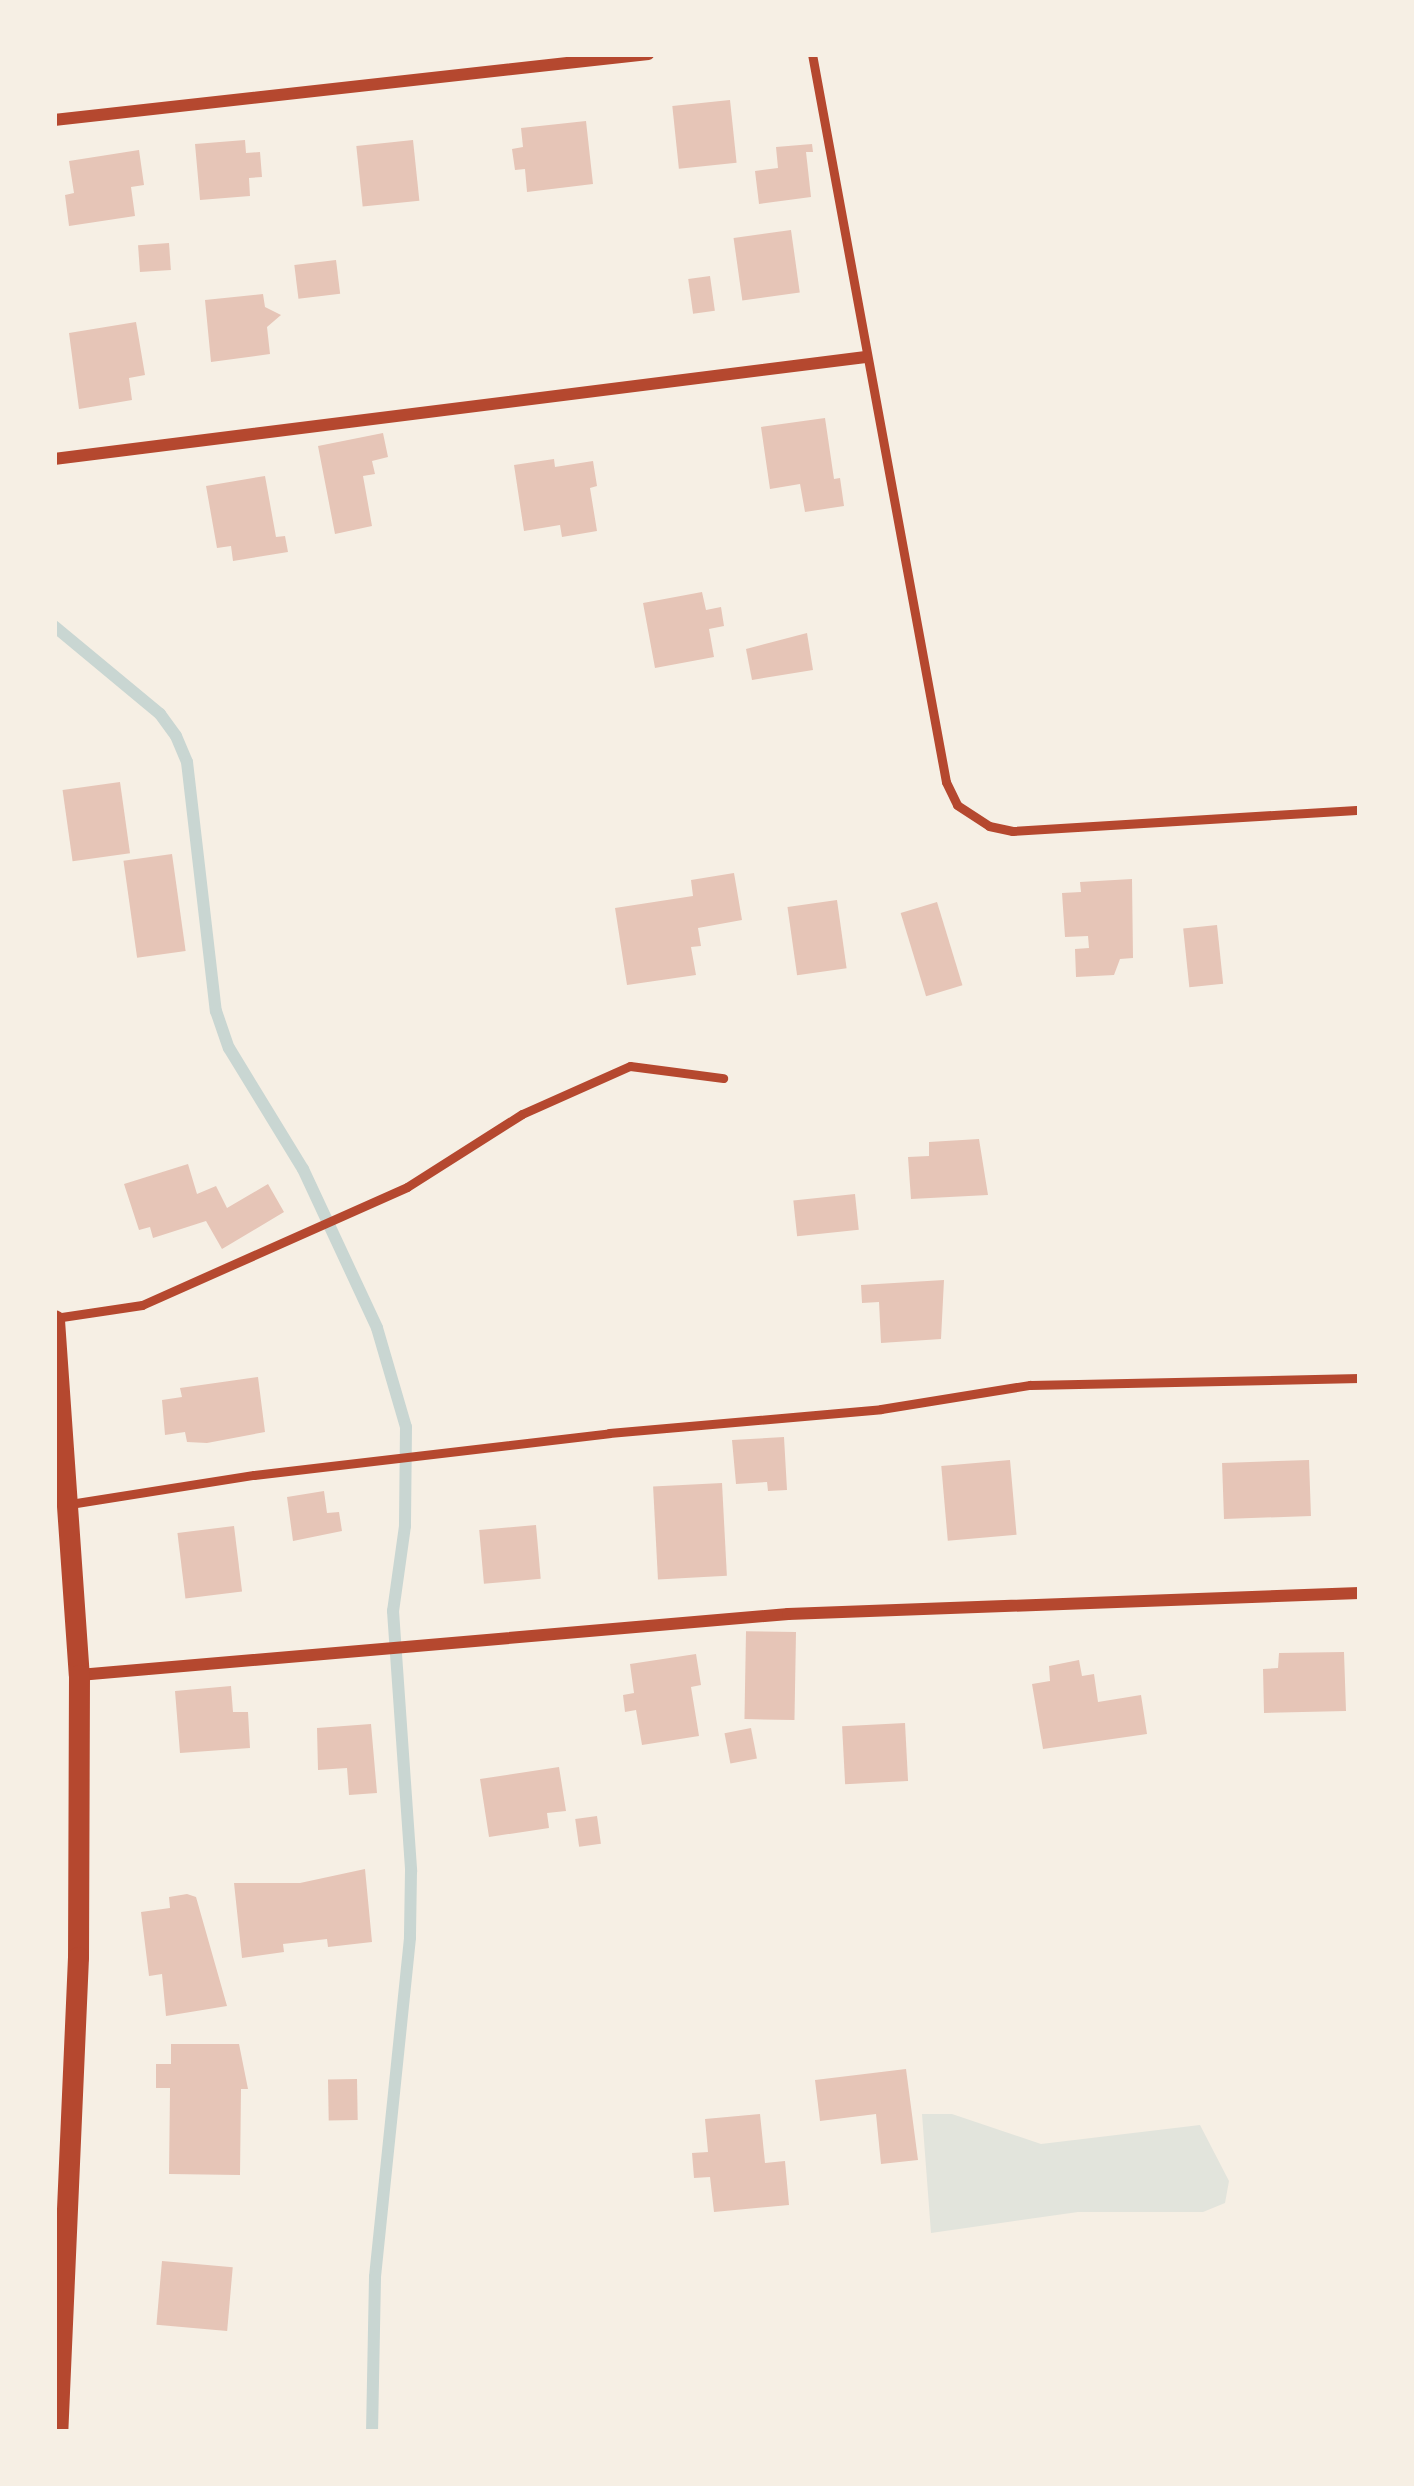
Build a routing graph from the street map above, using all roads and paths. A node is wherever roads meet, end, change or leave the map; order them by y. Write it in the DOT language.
graph roads {
  1 [pos="648,54"];
  2 [pos="812,54"];
  3 [pos="54,120"];
  4 [pos="866,357"];
  5 [pos="54,459"];
  6 [pos="1360,810"];
  7 [pos="723,1078"];
  8 [pos="54,1319"];
  9 [pos="1360,1378"];
  10 [pos="70,1504"];
  11 [pos="1360,1593"];
  12 [pos="79,1676"];
  13 [pos="57,2432"];
  1 -- 3 [label="street"];
  2 -- 4 [label="lane"];
  4 -- 5 [label="street"];
  4 -- 6 [label="lane"];
  7 -- 8 [label="lane"];
  8 -- 10 [label="street"];
  9 -- 10 [label="lane"];
  10 -- 12 [label="street"];
  11 -- 12 [label="street"];
  12 -- 13 [label="street"];
}
